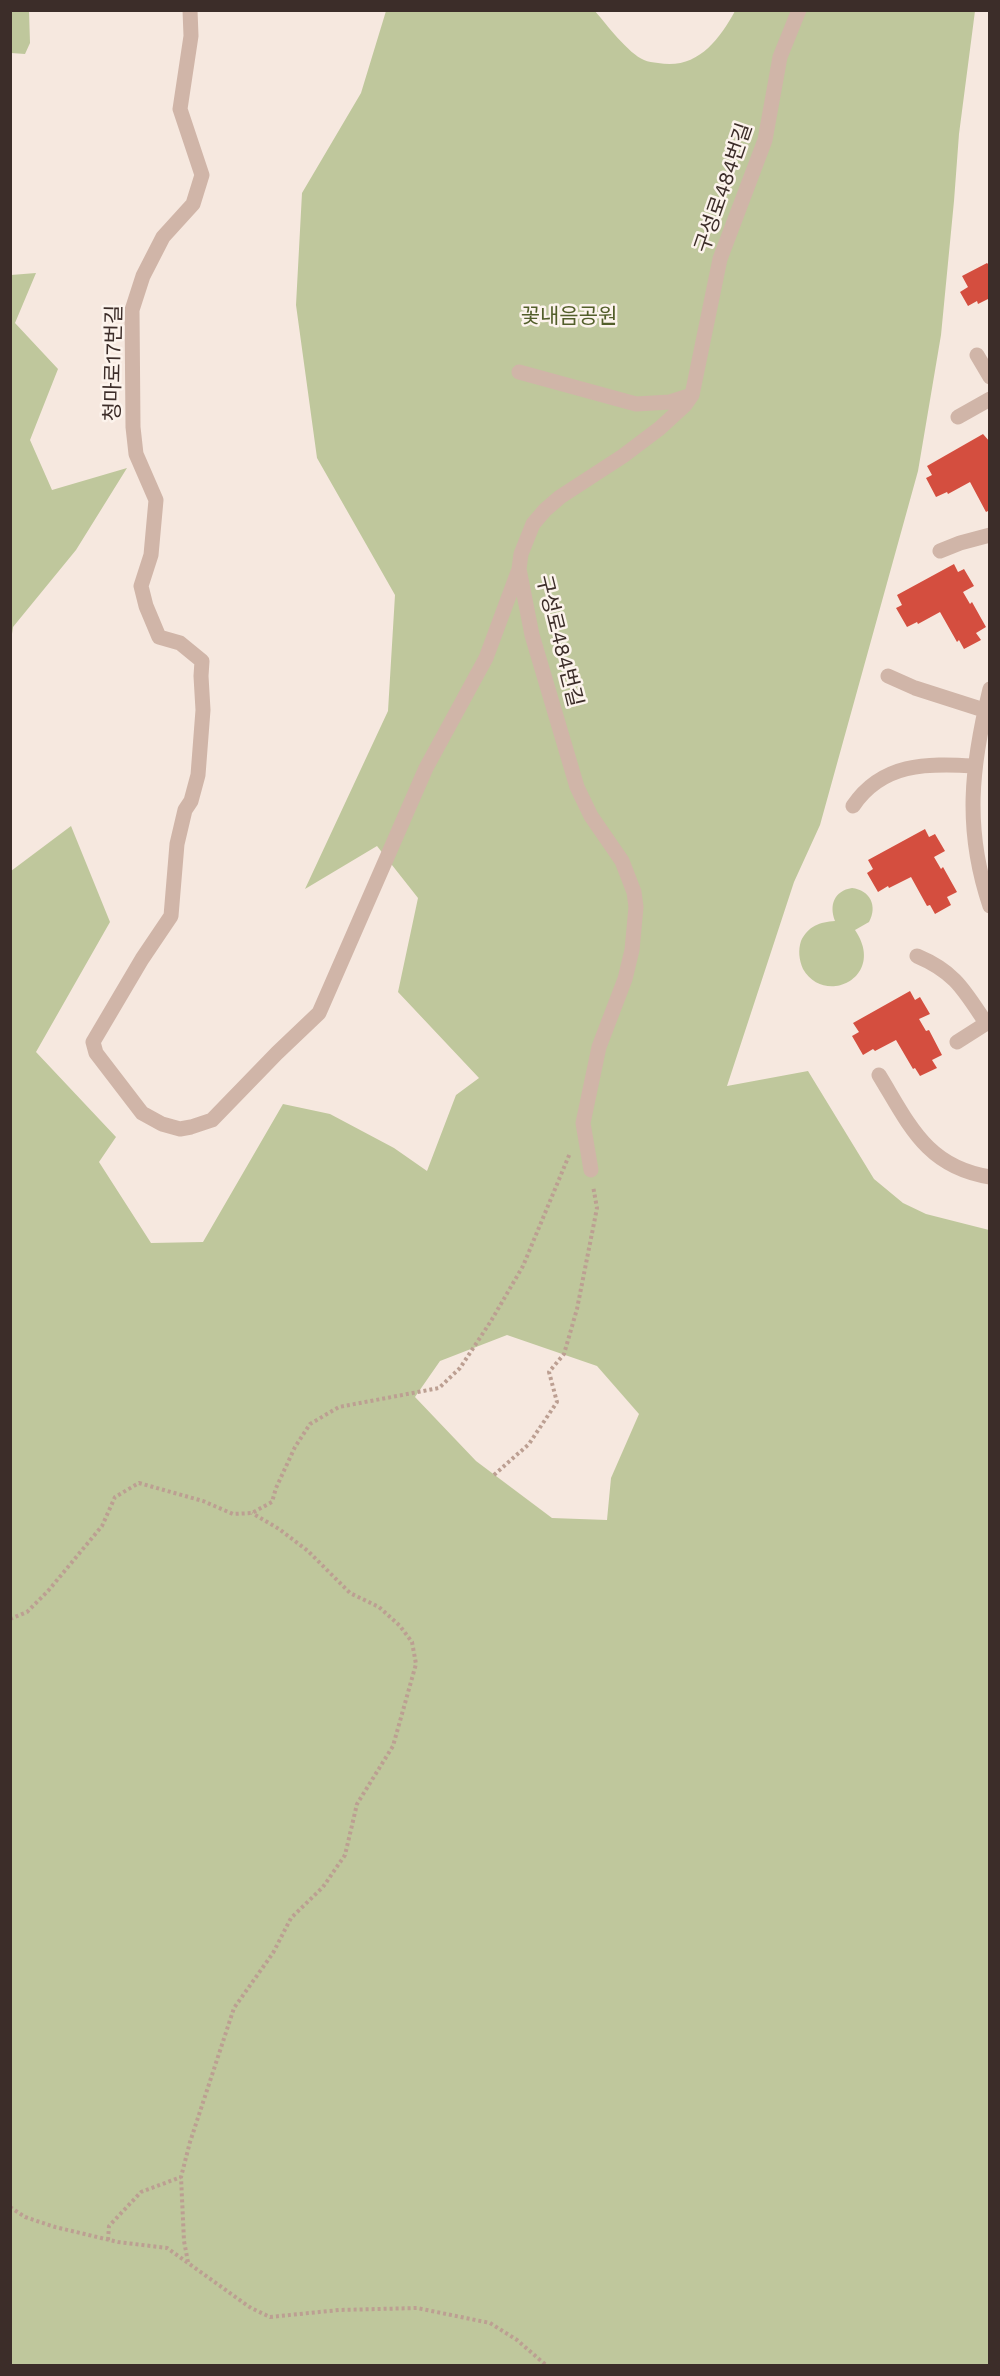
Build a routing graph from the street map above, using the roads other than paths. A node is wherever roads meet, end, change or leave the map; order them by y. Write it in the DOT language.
graph roads {
  1 [pos="190,10"];
  2 [pos="799,10"];
  3 [pos="977,354"];
  4 [pos="519,372"];
  5 [pos="990,377"];
  6 [pos="692,395"];
  7 [pos="990,399"];
  8 [pos="958,417"];
  9 [pos="990,535"];
  10 [pos="940,551"];
  11 [pos="519,569"];
  12 [pos="888,676"];
  13 [pos="990,689"];
  14 [pos="987,711"];
  15 [pos="974,766"];
  16 [pos="853,806"];
  17 [pos="990,906"];
  18 [pos="917,956"];
  19 [pos="988,1022"];
  20 [pos="957,1042"];
  21 [pos="879,1076"];
  22 [pos="591,1170"];
  23 [pos="990,1177"];
  1 -- 11 [label="street, 청마로17번길"];
  2 -- 6 [label="street, 구성로484번길"];
  3 -- 5 [label="street"];
  4 -- 6 [label="street"];
  6 -- 11 [label="street, 구성로484번길"];
  7 -- 8 [label="street"];
  9 -- 10 [label="street"];
  11 -- 22 [label="street, 구성로484번길"];
  12 -- 14 [label="street"];
  13 -- 14 [label="street"];
  14 -- 15 [label="street"];
  15 -- 16 [label="street"];
  15 -- 17 [label="street"];
  18 -- 19 [label="street"];
  19 -- 20 [label="street"];
  21 -- 23 [label="street"];
}
